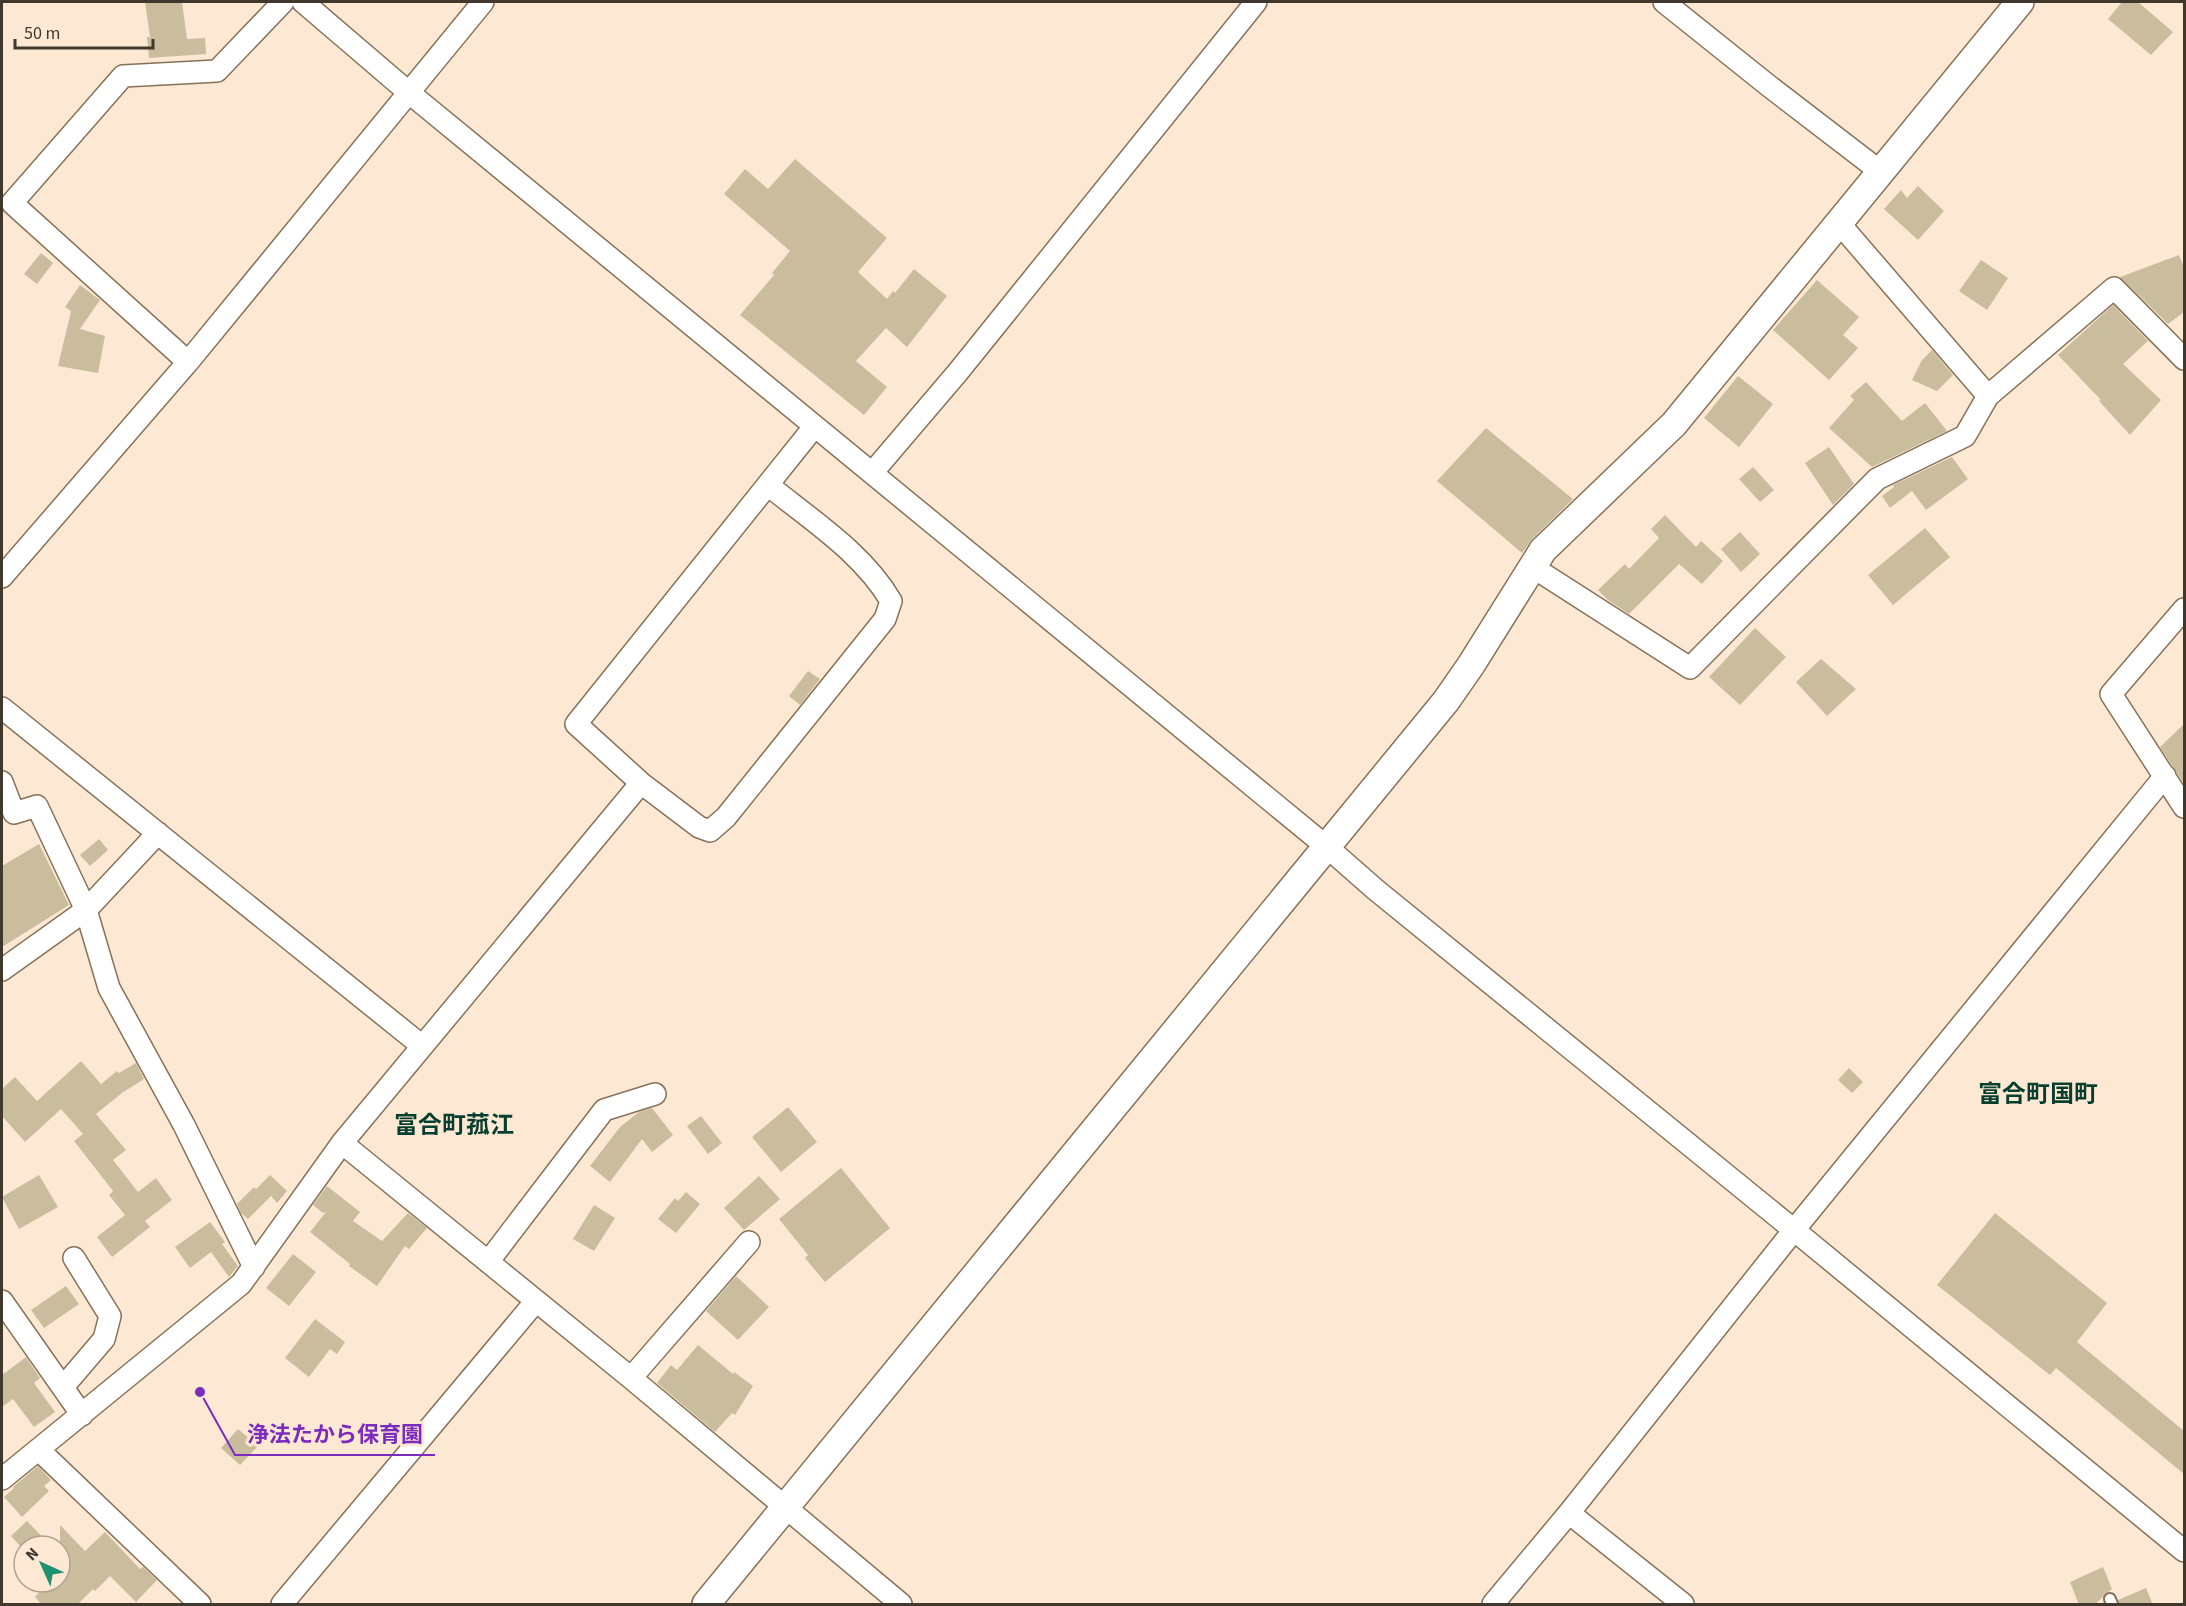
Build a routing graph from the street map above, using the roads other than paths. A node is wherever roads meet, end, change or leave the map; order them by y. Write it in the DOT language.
graph roads {
  1 [pos="283,2"];
  2 [pos="303,2"];
  3 [pos="483,2"];
  4 [pos="1257,2"];
  5 [pos="1664,2"];
  6 [pos="2020,2"];
  7 [pos="407,91"];
  8 [pos="1881,172"];
  9 [pos="1839,223"];
  10 [pos="2184,359"];
  11 [pos="188,362"];
  12 [pos="1988,396"];
  13 [pos="814,427"];
  14 [pos="872,473"];
  15 [pos="768,485"];
  16 [pos="1531,566"];
  17 [pos="2,577"];
  18 [pos="2184,609"];
  19 [pos="2,708"];
  20 [pos="2165,776"];
  21 [pos="2,782"];
  22 [pos="641,783"];
  23 [pos="2184,807"];
  24 [pos="158,833"];
  25 [pos="1327,847"];
  26 [pos="86,910"];
  27 [pos="2,970"];
  28 [pos="421,1045"];
  29 [pos="655,1094"];
  30 [pos="342,1143"];
  31 [pos="1794,1230"];
  32 [pos="749,1242"];
  33 [pos="74,1258"];
  34 [pos="488,1262"];
  35 [pos="254,1267"];
  36 [pos="2,1301"];
  37 [pos="536,1301"];
  38 [pos="631,1378"];
  39 [pos="63,1387"];
  40 [pos="82,1415"];
  41 [pos="39,1450"];
  42 [pos="2,1479"];
  43 [pos="786,1507"];
  44 [pos="1569,1513"];
  45 [pos="2184,1551"];
  46 [pos="200,1605"];
  47 [pos="282,1605"];
  48 [pos="706,1605"];
  49 [pos="901,1605"];
  50 [pos="1493,1605"];
  51 [pos="1683,1605"];
  1 -- 11 [label="street"];
  2 -- 7 [label="street"];
  3 -- 7 [label="street"];
  4 -- 14 [label="street"];
  5 -- 8 [label="street"];
  6 -- 8 [label="street"];
  7 -- 11 [label="street"];
  7 -- 13 [label="street"];
  8 -- 9 [label="street"];
  9 -- 12 [label="street"];
  9 -- 16 [label="street"];
  10 -- 12 [label="street"];
  11 -- 17 [label="street"];
  12 -- 16 [label="street"];
  13 -- 14 [label="street"];
  13 -- 15 [label="street"];
  14 -- 25 [label="street"];
  15 -- 22 [label="street"];
  15 -- 22 [label="street"];
  16 -- 25 [label="street"];
  18 -- 20 [label="street"];
  19 -- 24 [label="street"];
  20 -- 23 [label="street"];
  20 -- 31 [label="street"];
  21 -- 26 [label="street"];
  22 -- 28 [label="street"];
  24 -- 26 [label="street"];
  24 -- 28 [label="street"];
  25 -- 31 [label="street"];
  25 -- 43 [label="street"];
  26 -- 27 [label="street"];
  26 -- 35 [label="street"];
  28 -- 30 [label="street"];
  29 -- 34 [label="street"];
  30 -- 34 [label="street"];
  30 -- 35 [label="street"];
  31 -- 44 [label="street"];
  31 -- 45 [label="street"];
  32 -- 38 [label="street"];
  33 -- 39 [label="street"];
  34 -- 37 [label="street"];
  35 -- 40 [label="street"];
  36 -- 39 [label="street"];
  37 -- 38 [label="street"];
  37 -- 47 [label="street"];
  38 -- 43 [label="street"];
  39 -- 40 [label="street"];
  40 -- 41 [label="street"];
  41 -- 42 [label="street"];
  41 -- 46 [label="street"];
  43 -- 48 [label="street"];
  43 -- 49 [label="street"];
  44 -- 50 [label="street"];
  44 -- 51 [label="street"];
}
